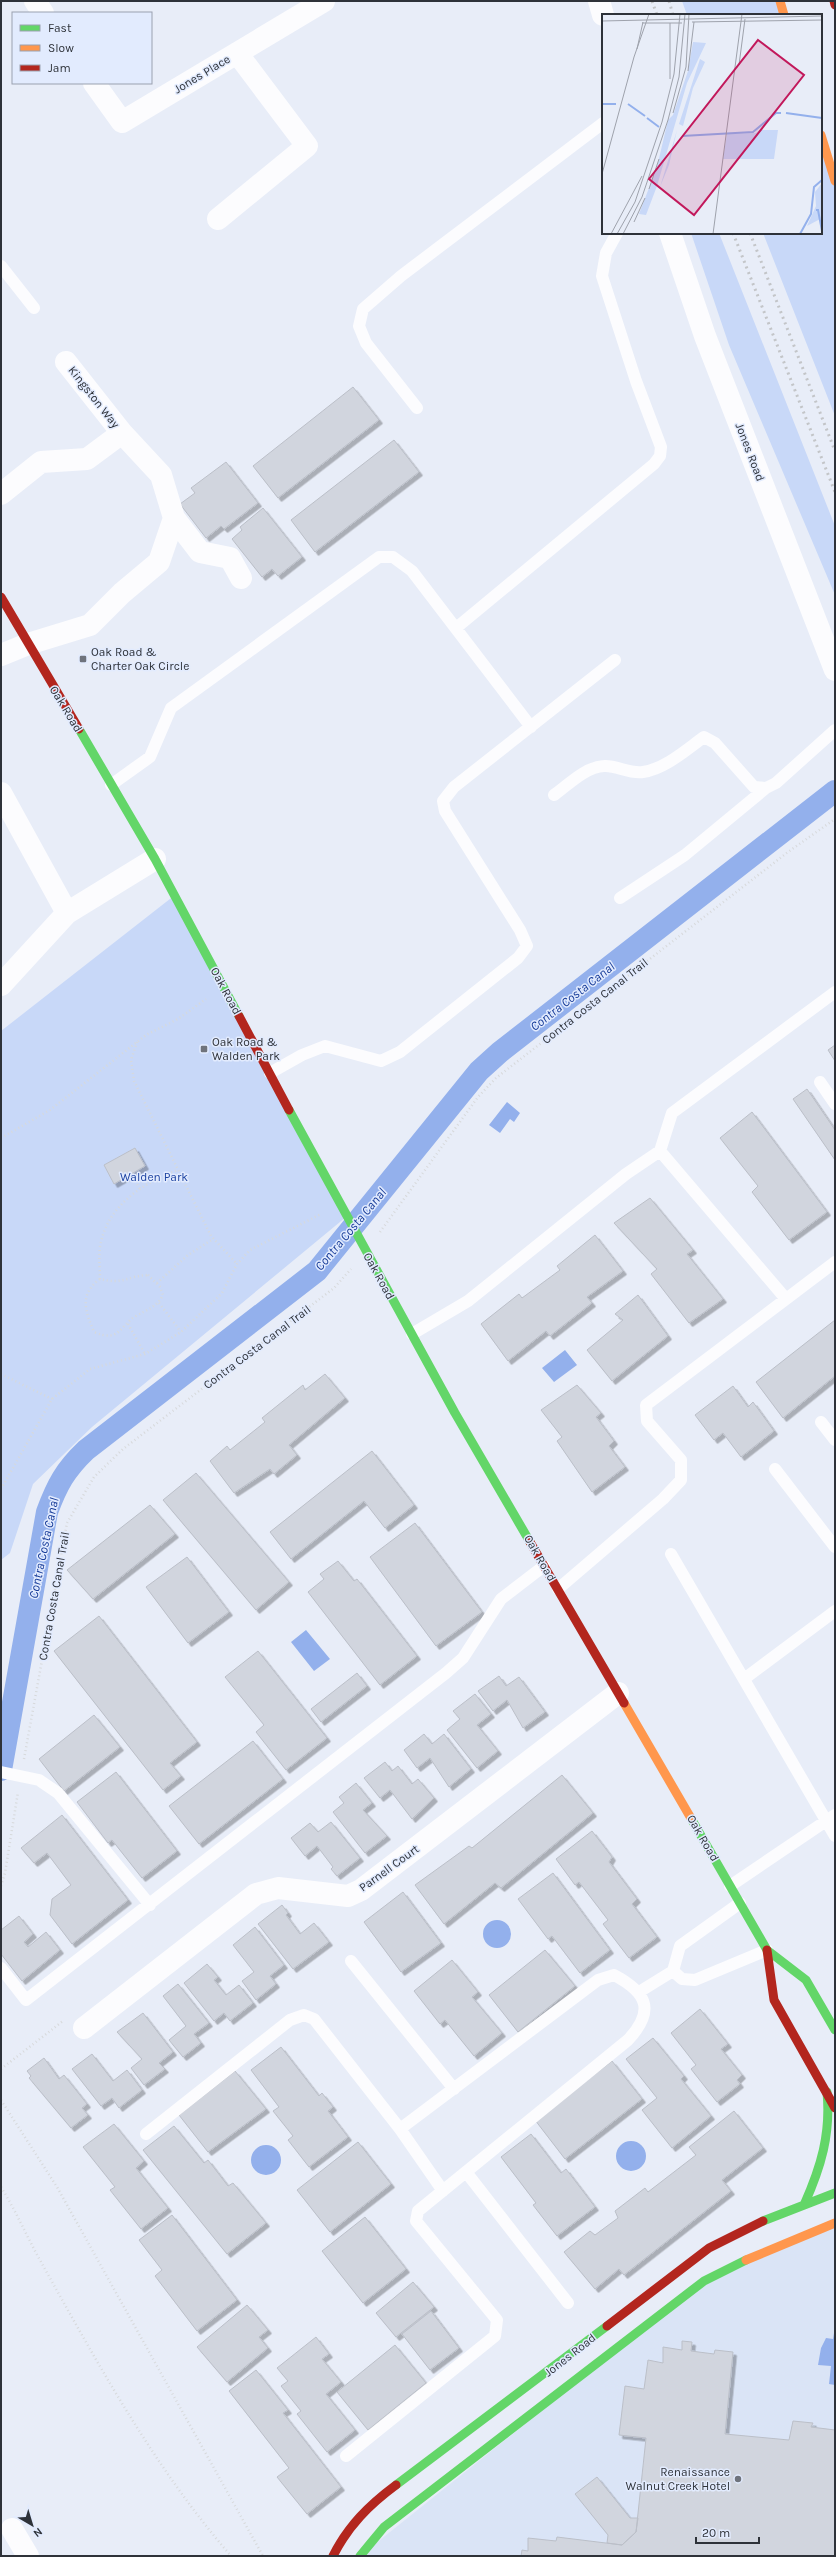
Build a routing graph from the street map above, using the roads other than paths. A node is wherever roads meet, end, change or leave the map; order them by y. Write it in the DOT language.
graph roads {
  1 [pos="35,1"];
  2 [pos="324,1"];
  3 [pos="599,1"];
  4 [pos="780,1"];
  5 [pos="834,1"];
  6 [pos="835,5"];
  7 [pos="42,12"];
  8 [pos="603,14"];
  9 [pos="784,14"];
  10 [pos="237,53"];
  11 [pos="95,84"];
  12 [pos="602,124"];
  13 [pos="822,138"];
  14 [pos="835,181"];
  15 [pos="218,219"];
  16 [pos="616,234"];
  17 [pos="670,234"];
  18 [pos="1,266"];
  19 [pos="34,308"];
  20 [pos="66,362"];
  21 [pos="417,408"];
  22 [pos="122,433"];
  23 [pos="1,494"];
  24 [pos="174,518"];
  25 [pos="241,578"];
  26 [pos="1,597"];
  27 [pos="456,628"];
  28 [pos="28,644"];
  29 [pos="1,656"];
  30 [pos="615,660"];
  31 [pos="835,670"];
  32 [pos="531,727"];
  33 [pos="835,730"];
  34 [pos="111,785"];
  35 [pos="766,788"];
  36 [pos="1,793"];
  37 [pos="554,795"];
  38 [pos="156,859"];
  39 [pos="620,898"];
  40 [pos="67,913"];
  41 [pos="1,985"];
  42 [pos="835,992"];
  43 [pos="270,1073"];
  44 [pos="820,1082"];
  45 [pos="835,1104"];
  46 [pos="660,1151"];
  47 [pos="835,1262"];
  48 [pos="786,1299"];
  49 [pos="412,1334"];
  50 [pos="821,1422"];
  51 [pos="835,1440"];
  52 [pos="775,1469"];
  53 [pos="835,1547"];
  54 [pos="671,1554"];
  55 [pos="544,1566"];
  56 [pos="558,1589"];
  57 [pos="835,1611"];
  58 [pos="744,1679"];
  59 [pos="618,1693"];
  60 [pos="1,1772"];
  61 [pos="831,1818"];
  62 [pos="835,1836"];
  63 [pos="730,1886"];
  64 [pos="740,1903"];
  65 [pos="150,1905"];
  66 [pos="767,1950"];
  67 [pos="351,1961"];
  68 [pos="1,1968"];
  69 [pos="673,1970"];
  70 [pos="639,1992"];
  71 [pos="84,2028"];
  72 [pos="835,2030"];
  73 [pos="454,2088"];
  74 [pos="827,2092"];
  75 [pos="835,2108"];
  76 [pos="400,2129"];
  77 [pos="146,2134"];
  78 [pos="466,2172"];
  79 [pos="443,2191"];
  80 [pos="835,2193"];
  81 [pos="804,2205"];
  82 [pos="835,2223"];
  83 [pos="568,2303"];
  84 [pos="510,2401"];
  85 [pos="496,2440"];
  86 [pos="346,2456"];
  87 [pos="12,2529"];
  88 [pos="28,2556"];
  89 [pos="333,2556"];
  90 [pos="360,2556"];
  1 -- 7 [label="street"];
  2 -- 10 [label="street, Jones Place"];
  3 -- 8 [label="street"];
  4 -- 9 [label="main road"];
  5 -- 6 [label="main road"];
  10 -- 11 [label="street, Jones Place"];
  10 -- 15 [label="street"];
  12 -- 21 [label="lane"];
  13 -- 14 [label="main road"];
  16 -- 27 [label="lane"];
  17 -- 31 [label="street, Jones Road"];
  18 -- 19 [label="lane"];
  20 -- 22 [label="street, Kingston Way"];
  22 -- 23 [label="street"];
  22 -- 24 [label="street, Kingston Way"];
  24 -- 25 [label="street"];
  24 -- 28 [label="street"];
  26 -- 28 [label="main road, Oak Road"];
  27 -- 32 [label="lane"];
  27 -- 34 [label="lane"];
  28 -- 29 [label="street"];
  28 -- 34 [label="main road, Oak Road"];
  30 -- 32 [label="lane"];
  32 -- 43 [label="lane"];
  33 -- 35 [label="lane"];
  34 -- 38 [label="main road, Oak Road"];
  35 -- 37 [label="lane"];
  35 -- 39 [label="lane"];
  36 -- 40 [label="street"];
  38 -- 40 [label="street"];
  38 -- 43 [label="main road, Oak Road"];
  40 -- 41 [label="street"];
  42 -- 46 [label="lane"];
  43 -- 49 [label="main road, Oak Road"];
  44 -- 45 [label="lane"];
  46 -- 48 [label="lane"];
  46 -- 49 [label="lane"];
  47 -- 48 [label="lane"];
  48 -- 56 [label="lane"];
  49 -- 55 [label="main road, Oak Road"];
  50 -- 51 [label="lane"];
  52 -- 53 [label="lane"];
  54 -- 58 [label="lane"];
  55 -- 56 [label="main road, Oak Road"];
  55 -- 65 [label="lane"];
  56 -- 59 [label="main road, Oak Road"];
  57 -- 58 [label="lane"];
  58 -- 61 [label="lane"];
  59 -- 63 [label="main road, Oak Road"];
  59 -- 71 [label="street, Parnell Court"];
  60 -- 65 [label="lane"];
  61 -- 62 [label="lane"];
  61 -- 63 [label="lane"];
  63 -- 64 [label="main road, Oak Road"];
  64 -- 66 [label="main road, Oak Road"];
  64 -- 69 [label="lane"];
  65 -- 68 [label="lane"];
  66 -- 69 [label="lane"];
  66 -- 72 [label="main road, Oak Road"];
  66 -- 74 [label="main road, Oak Road"];
  67 -- 73 [label="lane"];
  69 -- 70 [label="lane"];
  70 -- 73 [label="lane"];
  70 -- 78 [label="lane"];
  73 -- 76 [label="lane"];
  74 -- 75 [label="main road, Oak Road"];
  74 -- 81 [label="main road"];
  76 -- 77 [label="lane"];
  76 -- 79 [label="lane"];
  78 -- 79 [label="lane"];
  78 -- 83 [label="lane"];
  79 -- 86 [label="lane"];
  80 -- 81 [label="main road, Jones Road"];
  81 -- 84 [label="main road, Jones Road"];
  82 -- 85 [label="main road, Jones Road"];
  84 -- 85 [label="lane"];
  84 -- 89 [label="main road, Jones Road"];
  85 -- 90 [label="main road, Jones Road"];
  87 -- 88 [label="street"];
}
